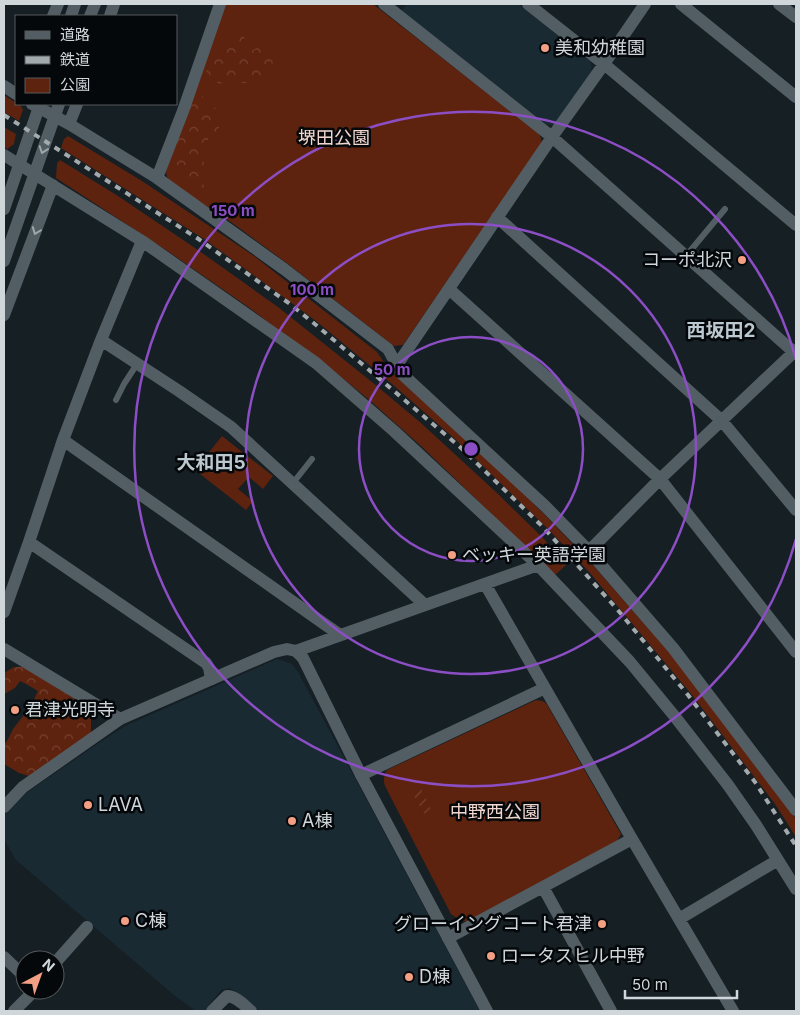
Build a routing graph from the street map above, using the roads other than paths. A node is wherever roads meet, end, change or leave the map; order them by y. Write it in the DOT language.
graph roads {
  1 [pos="220,4"];
  2 [pos="384,4"];
  3 [pos="528,4"];
  4 [pos="645,4"];
  5 [pos="681,4"];
  6 [pos="779,4"];
  7 [pos="796,17"];
  8 [pos="604,64"];
  9 [pos="4,86"];
  10 [pos="15,93"];
  11 [pos="796,97"];
  12 [pos="34,105"];
  13 [pos="40,105"];
  14 [pos="59,105"];
  15 [pos="77,105"];
  16 [pos="69,124"];
  17 [pos="552,138"];
  18 [pos="5,159"];
  19 [pos="157,178"];
  20 [pos="53,185"];
  21 [pos="4,209"];
  22 [pos="726,209"];
  23 [pos="497,217"];
  24 [pos="796,225"];
  25 [pos="142,241"];
  26 [pos="686,256"];
  27 [pos="4,261"];
  28 [pos="449,289"];
  29 [pos="4,316"];
  30 [pos="101,340"];
  31 [pos="796,352"];
  32 [pos="137,364"];
  33 [pos="397,365"];
  34 [pos="116,400"];
  35 [pos="722,420"];
  36 [pos="63,440"];
  37 [pos="312,459"];
  38 [pos="660,479"];
  39 [pos="293,482"];
  40 [pos="796,510"];
  41 [pos="29,542"];
  42 [pos="589,551"];
  43 [pos="538,565"];
  44 [pos="485,584"];
  45 [pos="425,605"];
  46 [pos="4,612"];
  47 [pos="340,635"];
  48 [pos="4,649"];
  49 [pos="296,651"];
  50 [pos="796,652"];
  51 [pos="212,679"];
  52 [pos="545,688"];
  53 [pos="120,719"];
  54 [pos="361,775"];
  55 [pos="794,801"];
  56 [pos="4,807"];
  57 [pos="632,839"];
  58 [pos="778,860"];
  59 [pos="543,887"];
  60 [pos="796,889"];
  61 [pos="679,919"];
  62 [pos="87,927"];
  63 [pos="448,938"];
  64 [pos="65,952"];
  65 [pos="4,957"];
  66 [pos="15,967"];
  67 [pos="25,1000"];
  68 [pos="14,1011"];
  69 [pos="212,1011"];
  70 [pos="251,1011"];
  71 [pos="487,1011"];
  72 [pos="611,1011"];
  73 [pos="733,1011"];
  1 -- 19 [label="street"];
  2 -- 17 [label="street"];
  3 -- 8 [label="street"];
  4 -- 8 [label="street"];
  5 -- 11 [label="street"];
  6 -- 7 [label="street"];
  8 -- 17 [label="street"];
  8 -- 24 [label="street"];
  9 -- 10 [label="street"];
  12 -- 16 [label="street"];
  13 -- 21 [label="street"];
  14 -- 27 [label="street, one-way"];
  15 -- 16 [label="street"];
  16 -- 19 [label="street"];
  17 -- 23 [label="street"];
  17 -- 26 [label="street"];
  18 -- 20 [label="street"];
  19 -- 33 [label="street"];
  20 -- 25 [label="street"];
  20 -- 29 [label="street, one-way"];
  22 -- 26 [label="lane"];
  23 -- 28 [label="street"];
  23 -- 35 [label="street"];
  25 -- 30 [label="street"];
  25 -- 43 [label="street"];
  26 -- 31 [label="street"];
  28 -- 33 [label="street"];
  28 -- 38 [label="street"];
  30 -- 32 [label="street"];
  30 -- 36 [label="street"];
  31 -- 35 [label="street"];
  32 -- 34 [label="lane"];
  32 -- 39 [label="street"];
  33 -- 42 [label="street"];
  35 -- 38 [label="street"];
  35 -- 40 [label="street"];
  36 -- 41 [label="street"];
  36 -- 47 [label="street"];
  37 -- 39 [label="lane"];
  38 -- 42 [label="street"];
  38 -- 50 [label="street"];
  39 -- 45 [label="street"];
  41 -- 46 [label="street"];
  41 -- 51 [label="street"];
  42 -- 55 [label="street"];
  43 -- 44 [label="street"];
  43 -- 58 [label="street"];
  44 -- 45 [label="street"];
  44 -- 52 [label="street"];
  45 -- 47 [label="street"];
  47 -- 49 [label="street"];
  48 -- 53 [label="street"];
  49 -- 51 [label="street"];
  49 -- 54 [label="street"];
  51 -- 53 [label="street"];
  52 -- 54 [label="street"];
  52 -- 57 [label="street"];
  53 -- 56 [label="street"];
  54 -- 63 [label="street"];
  57 -- 59 [label="street"];
  57 -- 61 [label="street"];
  58 -- 60 [label="street"];
  58 -- 61 [label="street"];
  59 -- 63 [label="street"];
  59 -- 72 [label="street"];
  61 -- 73 [label="street"];
  62 -- 64 [label="street"];
  63 -- 71 [label="street"];
  65 -- 66 [label="street"];
  67 -- 68 [label="street"];
  69 -- 70 [label="street"];
}
